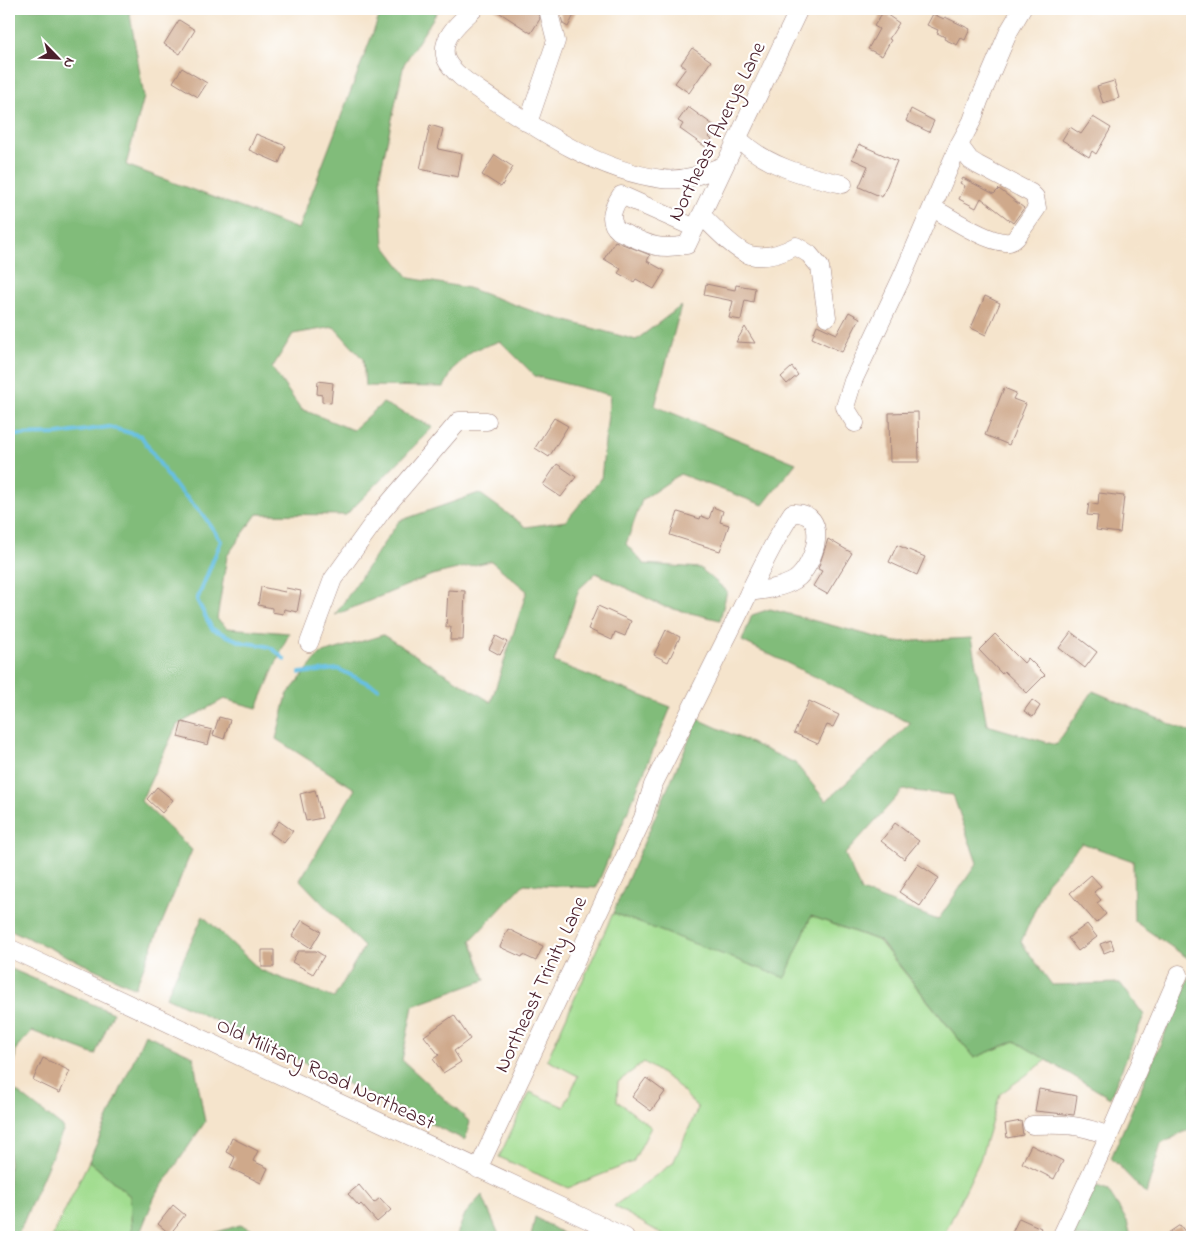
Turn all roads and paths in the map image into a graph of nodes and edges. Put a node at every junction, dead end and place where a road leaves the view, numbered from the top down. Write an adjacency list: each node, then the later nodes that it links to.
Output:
1 (474, 9): 5 (street)
2 (548, 9): 5 (street)
3 (799, 9): 6 (street, Northeast Averys Lane)
4 (1022, 9): 7 (street)
5 (528, 123): 8 (street)
6 (738, 138): 8 (street, Northeast Averys Lane); 9 (street)
7 (959, 145): 10 (street); 10 (street)
8 (725, 165): 11 (street, Northeast Averys Lane)
9 (843, 184)
10 (933, 208): 14 (street)
11 (698, 222): 11 (street, Northeast Averys Lane); 12 (street)
12 (827, 317)
13 (487, 421): 16 (street)
14 (855, 423)
15 (750, 592): 15 (street, Northeast Trinity Lane); 21 (street, Northeast Trinity Lane)
16 (309, 643)
17 (9, 948): 21 (street, Old Military Road Northeast)
18 (1179, 974): 20 (street)
19 (1032, 1125): 20 (street)
20 (1109, 1136): 23 (street)
21 (478, 1169): 22 (street, Old Military Road Northeast)
22 (625, 1237)
23 (1061, 1237)

